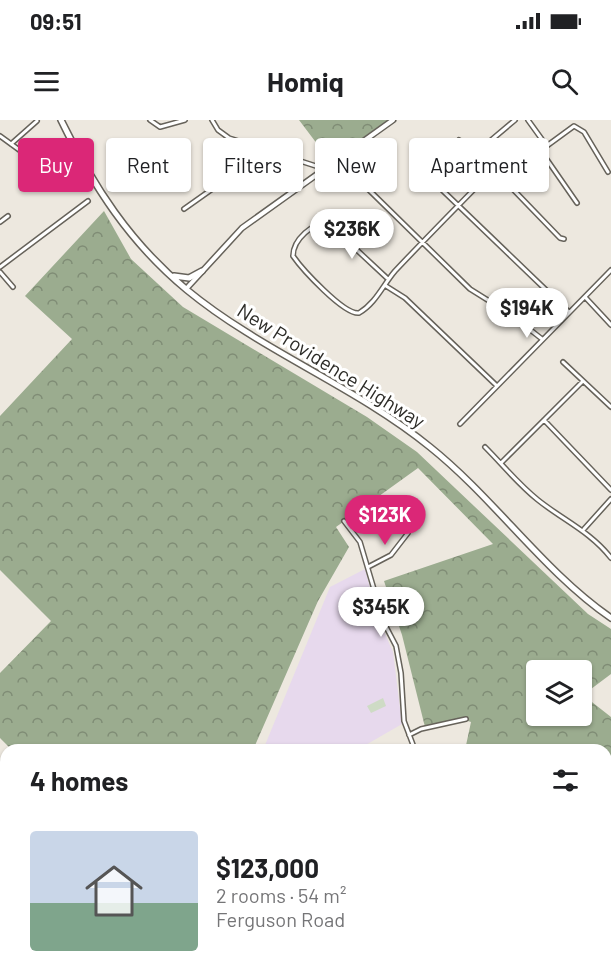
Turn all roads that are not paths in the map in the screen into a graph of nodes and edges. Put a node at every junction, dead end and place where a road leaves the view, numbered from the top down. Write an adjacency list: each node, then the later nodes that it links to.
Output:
1 (61, 120): 37 (highway, New Providence Highway)
2 (150, 120): 3 (street)
3 (185, 120)
4 (212, 120): 10 (street)
5 (393, 120): 11 (street)
6 (515, 120): 12 (street)
7 (528, 120): 13 (street)
8 (37, 121): 14 (street)
9 (0, 136): 14 (street)
10 (229, 138)
11 (368, 138)
12 (494, 138)
13 (541, 138)
14 (10, 144): 16 (street)
15 (549, 145): 18 (street)
16 (18, 149)
17 (549, 163): 26 (street)
18 (608, 172)
19 (315, 176): 35 (street)
20 (208, 192): 28 (street)
21 (369, 192): 32 (street)
22 (444, 192): 27 (street)
23 (472, 192): 27 (street)
24 (516, 192): 31 (street)
25 (88, 201): 33 (street)
26 (577, 203)
27 (458, 206): 32 (street); 43 (street)
28 (184, 209)
29 (8, 216): 30 (street)
30 (0, 222)
31 (564, 239)
32 (422, 243): 38 (street); 45 (street)
33 (0, 267)
34 (611, 270): 42 (street)
35 (201, 271): 37 (highway); 41 (street)
36 (0, 272): 40 (street)
37 (169, 274): 41 (highway, New Providence Highway)
38 (388, 279): 39 (street); 39 (street)
39 (386, 286): 48 (street)
40 (13, 287)
41 (186, 289): 61 (highway, New Providence Highway)
42 (585, 297): 43 (street); 44 (street)
43 (569, 312): 45 (street)
44 (611, 325)
45 (542, 339): 48 (street)
46 (563, 362): 47 (street)
47 (582, 382): 49 (street); 50 (street)
48 (496, 386): 51 (street)
49 (611, 407)
50 (544, 420): 53 (street); 54 (street)
51 (460, 424)
52 (485, 447): 53 (street)
53 (501, 463): 57 (street)
54 (611, 489)
55 (611, 499): 57 (street)
56 (344, 521): 60 (street)
57 (583, 529): 59 (street)
58 (408, 533): 60 (street)
59 (611, 558)
60 (368, 567): 63 (street)
61 (611, 618)
62 (466, 719): 63 (street)
63 (409, 735): 64 (street)
64 (413, 744)

